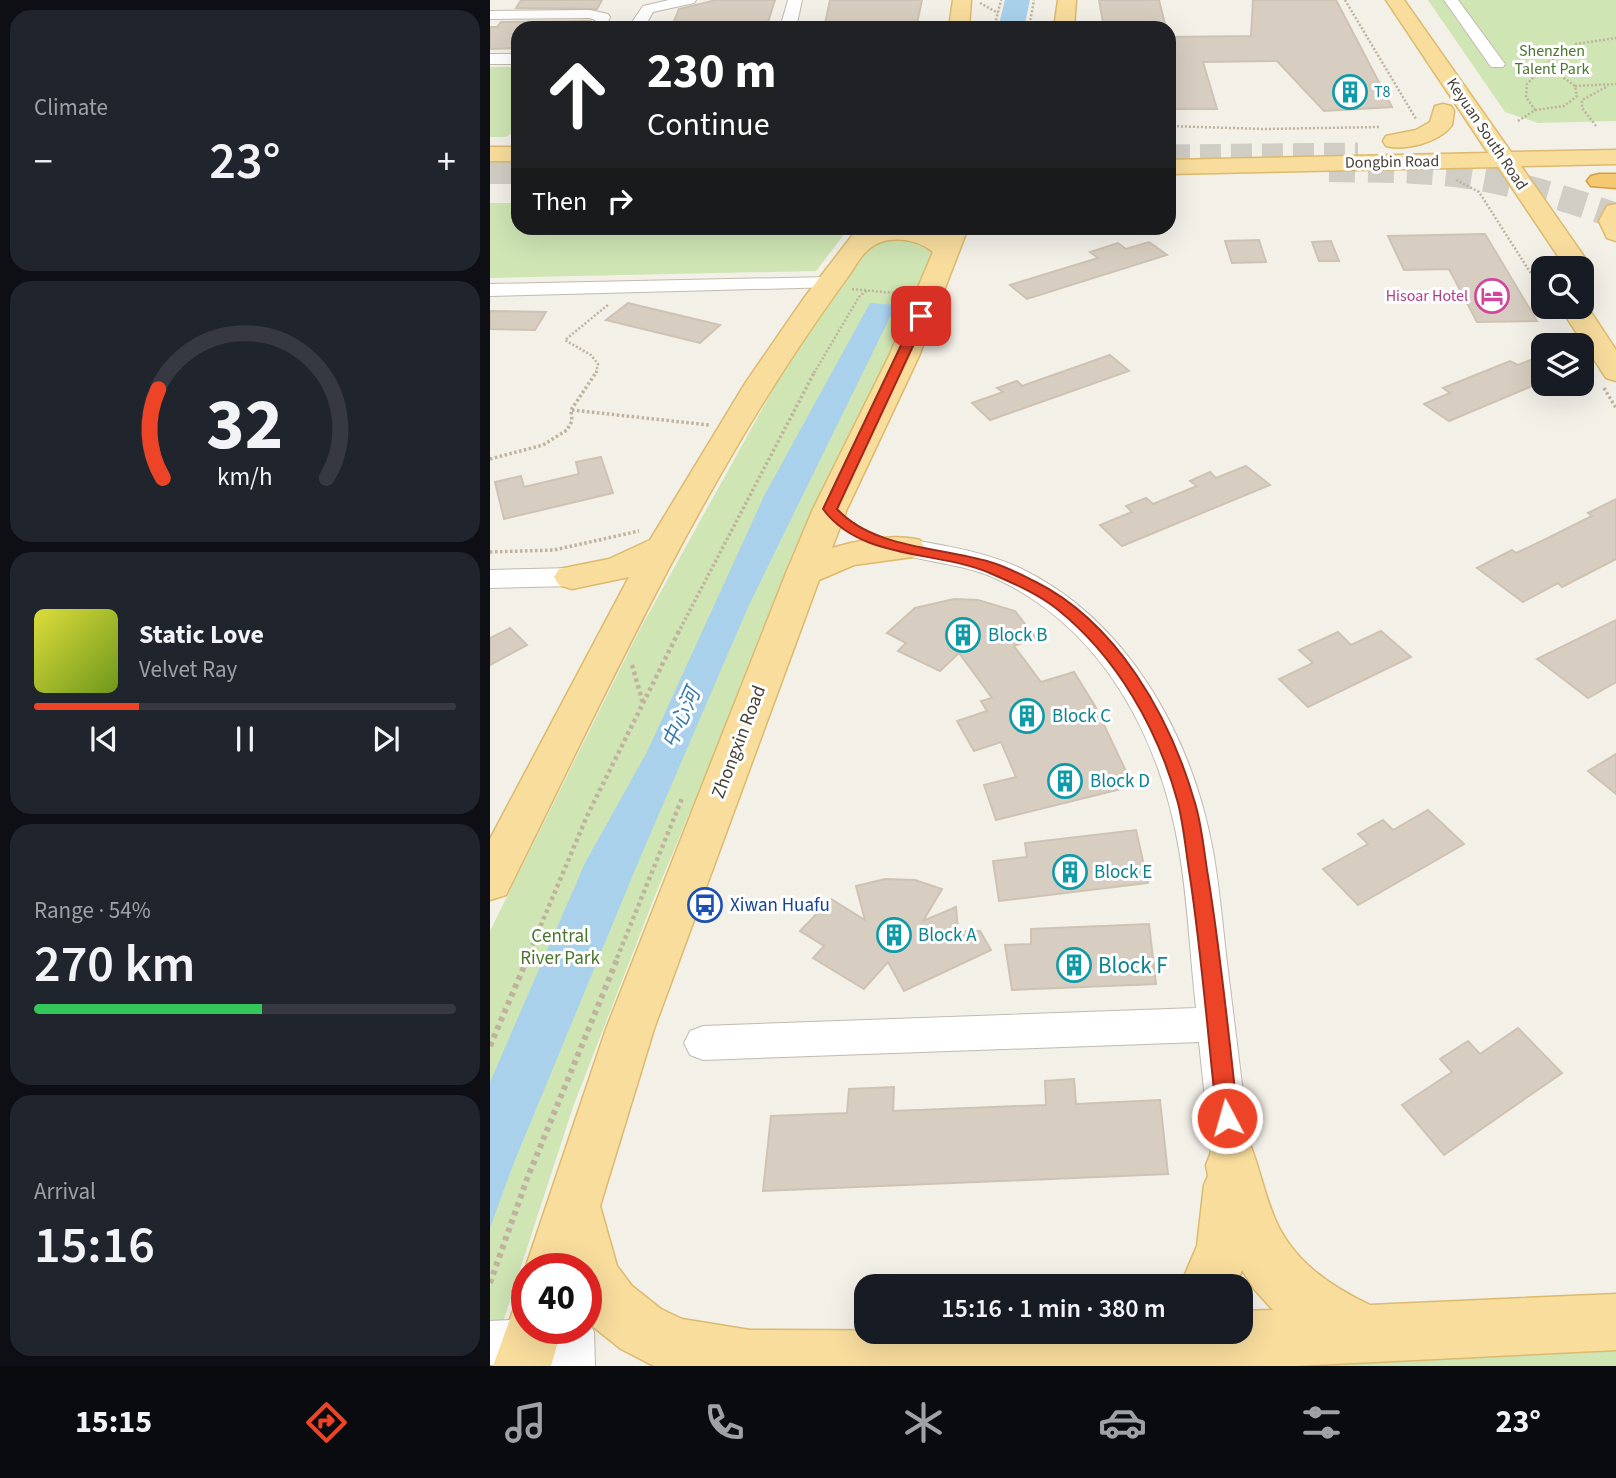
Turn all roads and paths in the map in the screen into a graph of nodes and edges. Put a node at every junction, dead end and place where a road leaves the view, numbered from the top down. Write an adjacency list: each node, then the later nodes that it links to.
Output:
1 (689, 0): 14 (street)
2 (795, 0): 15 (street)
3 (962, 0): 16 (main road)
4 (976, 0): 11 (path)
5 (1001, 0): 11 (path)
6 (1034, 0): 18 (path)
7 (1067, 0): 19 (main road)
8 (1345, 0): 35 (path)
9 (1451, 0): 24 (street)
10 (1387, 6): 20 (main road, Keyuan South Road); 32 (main road, Keyuan South Road)
11 (998, 13): 17 (path)
12 (490, 15): 13 (street)
13 (613, 21)
14 (626, 21)
15 (790, 21)
16 (959, 21)
17 (995, 21)
18 (1030, 21)
19 (1065, 21)
20 (1394, 34)
21 (1616, 38): 25 (path)
22 (490, 59): 23 (street)
23 (511, 59)
24 (1497, 64)
25 (1546, 65): 27 (path); 33 (path)
26 (1616, 84): 28 (path)
27 (1575, 86): 28 (path); 29 (path)
28 (1608, 86): 30 (path)
29 (1575, 98): 30 (path); 33 (path)
30 (1582, 100): 37 (path)
31 (1437, 102): 32 (main road); 38 (main road, Keyuan South Road); 40 (main road)
32 (1468, 106): 36 (main road); 43 (main road, Keyuan South Road)
33 (1535, 110): 36 (path)
34 (1176, 126): 40 (path)
35 (1417, 126)
36 (1516, 127)
37 (1606, 132): 43 (main road, Dongbin Road)
38 (1461, 136): 40 (main road, Dongbin Road); 43 (main road, Dongbin Road)
39 (1275, 142): 40 (main road, Dongbin Road)
40 (1396, 143): 43 (main road); 45 (main road, Dongbin Road)
41 (1616, 157): 42 (main road, Dongbin Road)
42 (1576, 158): 44 (main road, Dongbin Road); 47 (main road)
43 (1483, 160): 44 (main road, Dongbin Road); 51 (main road, Keyuan South Road)
44 (1505, 160): 47 (main road, Keyuan South Road)
45 (1176, 166)
46 (1453, 179): 55 (path)
47 (1529, 195): 51 (main road, Keyuan South Road)
48 (1616, 211): 49 (main road)
49 (1616, 233)
50 (917, 235): 53 (main road)
51 (1556, 235): 54 (main road, Keyuan South Road)
52 (865, 236): 57 (main road)
53 (950, 238): 58 (main road, Zhongxin Road)
54 (1570, 256)
55 (1531, 274)
56 (490, 290): 57 (street)
57 (844, 290): 58 (path); 66 (main road); 76 (path)
58 (930, 296): 65 (main road, Zhongxin Road)
59 (618, 298): 62 (path)
60 (1594, 316): 61 (main road)
61 (1616, 372)
62 (571, 410): 63 (path); 64 (path)
63 (702, 437)
64 (490, 459)
65 (830, 509): 67 (main road); 69 (main road, Zhongxin Road)
66 (652, 539): 68 (path); 70 (main road); 72 (main road)
67 (908, 548): 69 (main road); 74 (street)
68 (490, 552)
69 (804, 573): 78 (main road, Zhongxin Road)
70 (572, 577): 71 (street); 72 (main road)
71 (490, 579)
72 (621, 625): 73 (main road)
73 (490, 882)
74 (1217, 1024): 75 (street); 77 (street)
75 (703, 1042)
76 (490, 1046)
77 (1232, 1165): 80 (main road); 82 (main road)
78 (573, 1204): 79 (main road, Zhongxin Road); 85 (main road)
79 (558, 1253)
80 (1213, 1274)
81 (1616, 1322): 82 (main road)
82 (1367, 1334): 83 (main road)
83 (1253, 1336)
84 (1088, 1344): 85 (main road)
85 (939, 1359)

